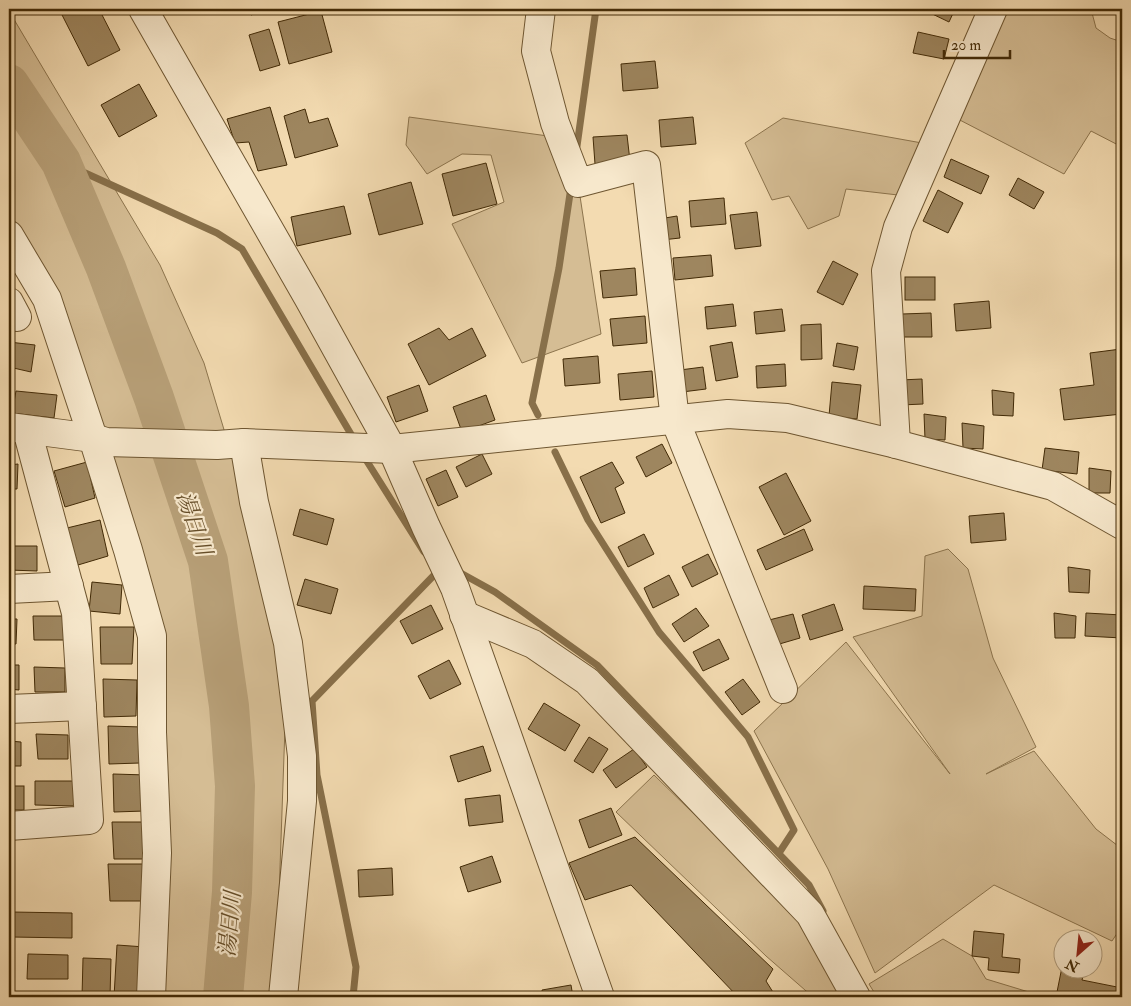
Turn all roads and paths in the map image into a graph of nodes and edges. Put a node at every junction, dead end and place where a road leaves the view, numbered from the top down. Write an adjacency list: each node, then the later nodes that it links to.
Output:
1 (143, 9): 12 (street)
2 (540, 9): 7 (street)
3 (993, 9): 11 (street)
4 (9, 235): 9 (street)
5 (9, 302): 6 (street)
6 (9, 314)
7 (675, 420): 11 (street); 12 (street); 17 (street)
8 (18, 428): 9 (street); 14 (street)
9 (100, 440): 10 (street); 21 (street)
10 (244, 443): 12 (street); 22 (street)
11 (896, 444): 13 (street)
12 (384, 449): 16 (street)
13 (1122, 525)
14 (69, 586): 15 (street); 18 (street)
15 (9, 589)
16 (464, 614): 23 (street); 24 (street)
17 (783, 689)
18 (82, 706): 19 (street); 20 (street)
19 (9, 709)
20 (9, 826)
21 (151, 997)
22 (283, 997)
23 (600, 997)
24 (856, 997)

